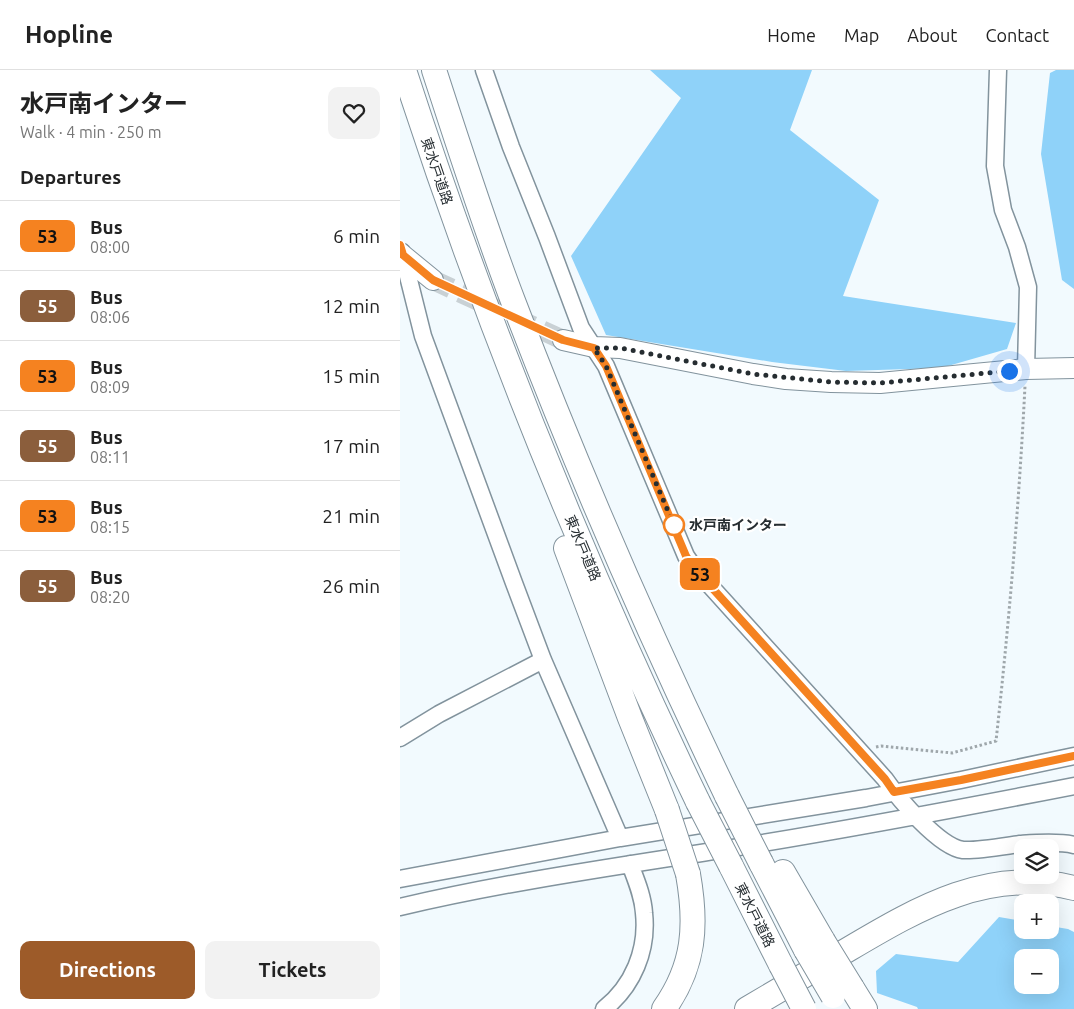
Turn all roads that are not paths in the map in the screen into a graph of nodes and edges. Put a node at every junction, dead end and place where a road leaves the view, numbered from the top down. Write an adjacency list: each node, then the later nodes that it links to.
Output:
1 (404, 70): 7 (highway, 東水戸道路)
2 (434, 70): 25 (highway, 東水戸道路, bridge)
3 (484, 70): 9 (street)
4 (998, 70): 11 (street)
5 (401, 251): 6 (main road); 12 (street)
6 (433, 280)
7 (488, 312): 27 (highway, bridge); 30 (highway, 東水戸道路, bridge)
8 (563, 340): 9 (main road)
9 (594, 348): 11 (main road); 16 (street)
10 (1074, 368): 11 (main road)
11 (1026, 369)
12 (543, 660): 13 (street); 18 (street)
13 (400, 738)
14 (1074, 756): 16 (street)
15 (1074, 786): 17 (street)
16 (894, 792): 17 (street); 18 (street)
17 (916, 816): 19 (street); 20 (street)
18 (620, 838): 21 (street)
19 (1074, 845)
20 (630, 864): 24 (street); 26 (street)
21 (400, 879)
22 (1074, 888): 28 (highway)
23 (1074, 905): 29 (highway)
24 (400, 907)
25 (841, 998): 31 (highway, 東水戸道路)
26 (604, 1009)
27 (664, 1009)
28 (747, 1009)
29 (778, 1009)
30 (804, 1009)
31 (865, 1009)

